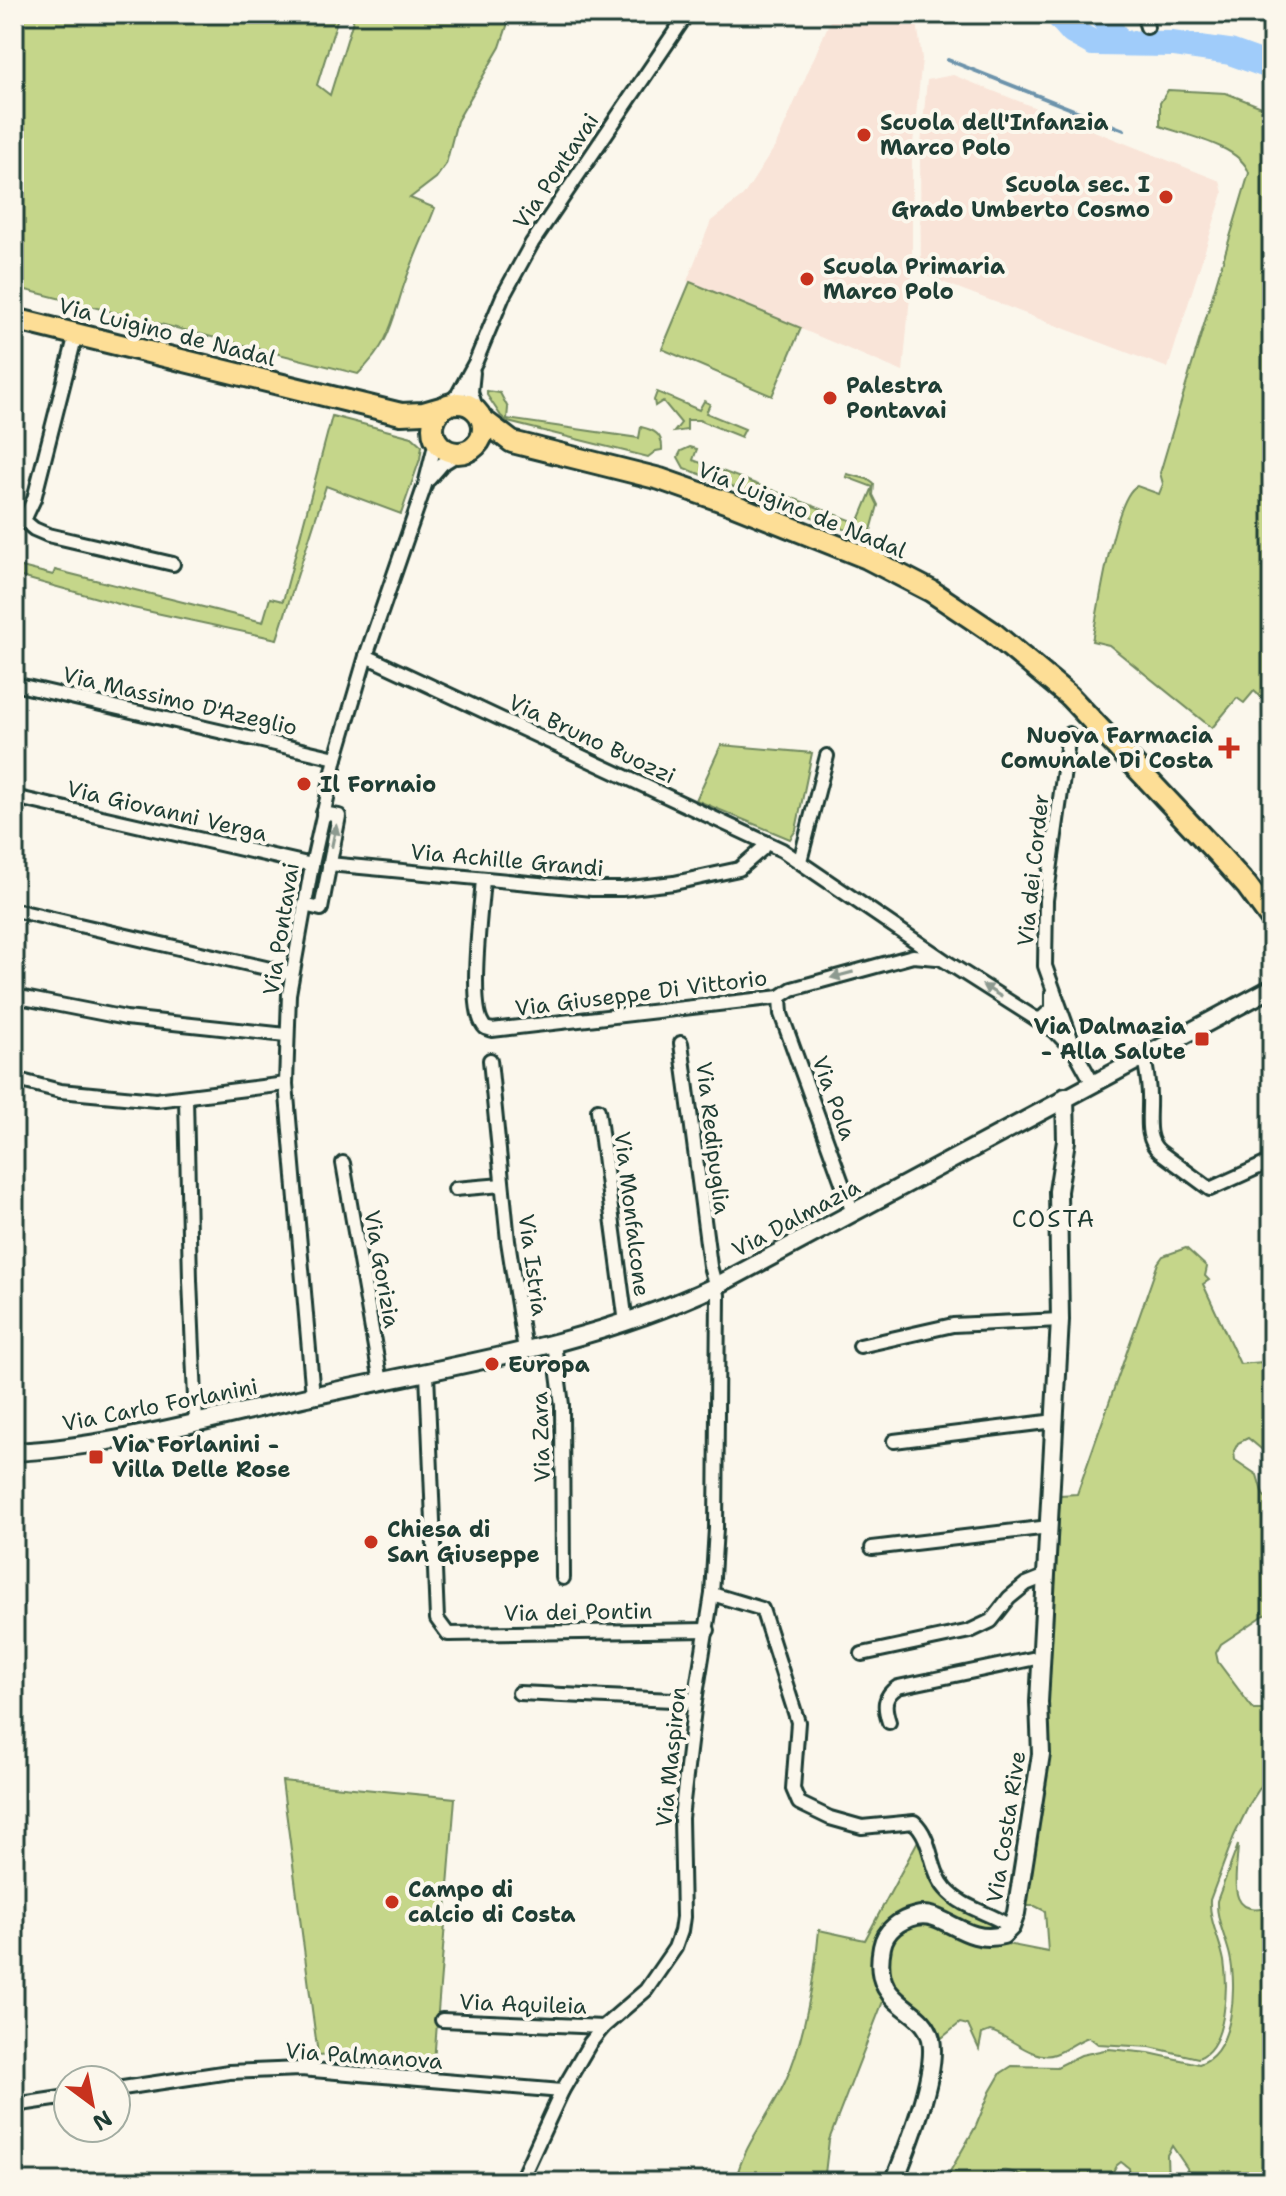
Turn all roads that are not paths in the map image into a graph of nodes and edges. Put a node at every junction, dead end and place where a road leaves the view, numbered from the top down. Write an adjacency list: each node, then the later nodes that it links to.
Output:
1 (687, 14): 6 (street, Via Pontavai)
2 (1143, 14): 3 (street)
3 (1147, 27)
4 (14, 319): 5 (main road, Via Luigino de Nadal)
5 (76, 334): 8 (main road, Via Luigino de Nadal); 14 (street)
6 (476, 361): 7 (street, Via Pontavai); 9 (street, Via Pontavai)
7 (446, 406): 8 (main road, Via Luigino de Nadal); 9 (main road); 10 (main road)
8 (401, 414): 10 (main road, Via Luigino de Nadal)
9 (480, 415): 11 (main road, Via Luigino de Nadal); 12 (main road)
10 (435, 438): 12 (main road); 13 (street, Via Pontavai)
11 (512, 442): 12 (main road, Via Luigino de Nadal); 28 (main road, Via Luigino de Nadal)
12 (467, 451): 13 (street, Via Pontavai)
13 (425, 485): 16 (street, Via Pontavai)
14 (18, 522): 15 (street)
15 (173, 564)
16 (366, 656): 20 (street, Via Pontavai); 23 (street, Via Bruno Buozzi)
17 (14, 684): 20 (street, Via Massimo D'Azeglio)
18 (1069, 734): 38 (street, Via dei Corder)
19 (827, 756): 24 (street)
20 (336, 758): 22 (street, Via Pontavai)
21 (14, 797): 26 (street, Via Giovanni Verga)
22 (323, 813): 25 (street, one-way to 22); 26 (street, Via Pontavai)
23 (765, 842): 24 (street, Via Bruno Buozzi); 27 (street, Via Achille Grandi)
24 (800, 861): 33 (street, Via Bruno Buozzi)
25 (329, 864): 27 (street, Via Achille Grandi); 30 (street)
26 (312, 865): 30 (street, Via Pontavai)
27 (483, 879): 40 (street, Via Giuseppe Di Vittorio)
28 (1247, 886): 29 (main road, Via Luigino de Nadal); 32 (main road, Via Luigino de Nadal)
29 (1272, 901)
30 (304, 905): 36 (street, Via Pontavai)
31 (14, 910): 36 (street)
32 (1272, 920)
33 (894, 927): 34 (street, Via Bruno Buozzi); 35 (street)
34 (945, 961): 35 (street, Via Giuseppe Di Vittorio); 41 (street, Via Bruno Buozzi, one-way to 34)
35 (887, 963): 40 (street, Via Giuseppe Di Vittorio, one-way to 40)
36 (292, 974): 42 (street, Via Pontavai)
37 (1270, 987): 45 (street, Via Dalmazia)
38 (1052, 990): 41 (street); 44 (street, Via dei Corder)
39 (14, 996): 42 (street)
40 (780, 997): 57 (street, Via Pola)
41 (1036, 1019): 44 (street, Via Bruno Buozzi)
42 (286, 1035): 49 (street, Via Pontavai)
43 (681, 1043): 58 (street, Via Redipuglia)
44 (1076, 1053): 48 (street, Via Bruno Buozzi)
45 (1144, 1056): 48 (street, Via Dalmazia); 53 (street)
46 (490, 1060): 55 (street, Via Istria)
47 (14, 1079): 51 (street)
48 (1092, 1082): 50 (street, Via Dalmazia)
49 (286, 1084): 51 (street); 66 (street, Via Pontavai)
50 (1065, 1097): 57 (street, Via Dalmazia); 59 (street, Via Costa Rive)
51 (186, 1098): 68 (street)
52 (598, 1110): 60 (street, Via Monfalcone)
53 (1272, 1161)
54 (343, 1163): 65 (street, Via Gorizia)
55 (502, 1185): 56 (street, Via Istria); 63 (street, Via Istria)
56 (455, 1189)
57 (853, 1213): 58 (street, Via Dalmazia)
58 (716, 1286): 60 (street, Via Dalmazia); 75 (street, Via Maspiron)
59 (1060, 1320): 62 (street); 67 (street, Via Costa Rive)
60 (626, 1323): 61 (street, Via Dalmazia)
61 (554, 1343): 63 (street, Via Dalmazia); 74 (street, Via Zara)
62 (860, 1346)
63 (525, 1350): 64 (street, Via Dalmazia)
64 (427, 1373): 65 (street, Via Dalmazia); 76 (street, Via dei Pontin)
65 (381, 1382): 66 (street, Via Dalmazia)
66 (313, 1396): 68 (street, Via Carlo Forlanini)
67 (1055, 1421): 69 (street); 71 (street, Via Costa Rive)
68 (196, 1422): 70 (street, Via Carlo Forlanini)
69 (894, 1441)
70 (14, 1452)
71 (1049, 1527): 72 (street); 73 (street, Via Costa Rive)
72 (872, 1548)
73 (1046, 1576): 77 (street); 78 (street, Via Costa Rive)
74 (563, 1578)
75 (712, 1594): 76 (street, Via Maspiron); 82 (street)
76 (708, 1630): 80 (street, Via Maspiron)
77 (862, 1654)
78 (1041, 1657): 81 (street); 82 (street, Via Costa Rive)
79 (519, 1693): 80 (street)
80 (695, 1701): 84 (street, Via Maspiron)
81 (889, 1722)
82 (1011, 1927): 90 (street, Via Costa Rive)
83 (442, 2020): 84 (street, Via Aquileia)
84 (603, 2027): 86 (street, Via Maspiron)
85 (132, 2087): 86 (street, Via Palmanova)
86 (562, 2091): 89 (street, Via Maspiron)
87 (52, 2099): 88 (street)
88 (14, 2105)
89 (520, 2182)
90 (894, 2182)

